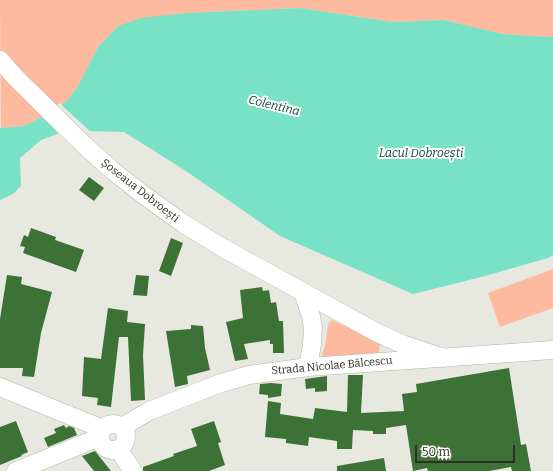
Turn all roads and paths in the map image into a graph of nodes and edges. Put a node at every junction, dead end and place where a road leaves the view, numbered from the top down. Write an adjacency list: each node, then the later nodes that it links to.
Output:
1 (0, 60): 2 (street, Șoseaua Dobroești)
2 (303, 292): 4 (street, Șoseaua Dobroești); 5 (street)
3 (553, 350): 4 (street, Strada Nicolae Bălcescu)
4 (444, 358): 5 (street, Strada Nicolae Bălcescu)
5 (308, 367): 9 (street, Strada Nicolae Bălcescu)
6 (0, 387): 7 (street)
7 (17, 393): 8 (street); 10 (street)
8 (0, 399)
9 (122, 427): 10 (street); 11 (street)
10 (101, 433): 11 (street); 12 (street)
11 (118, 449): 13 (street)
12 (16, 471)
13 (133, 471)

